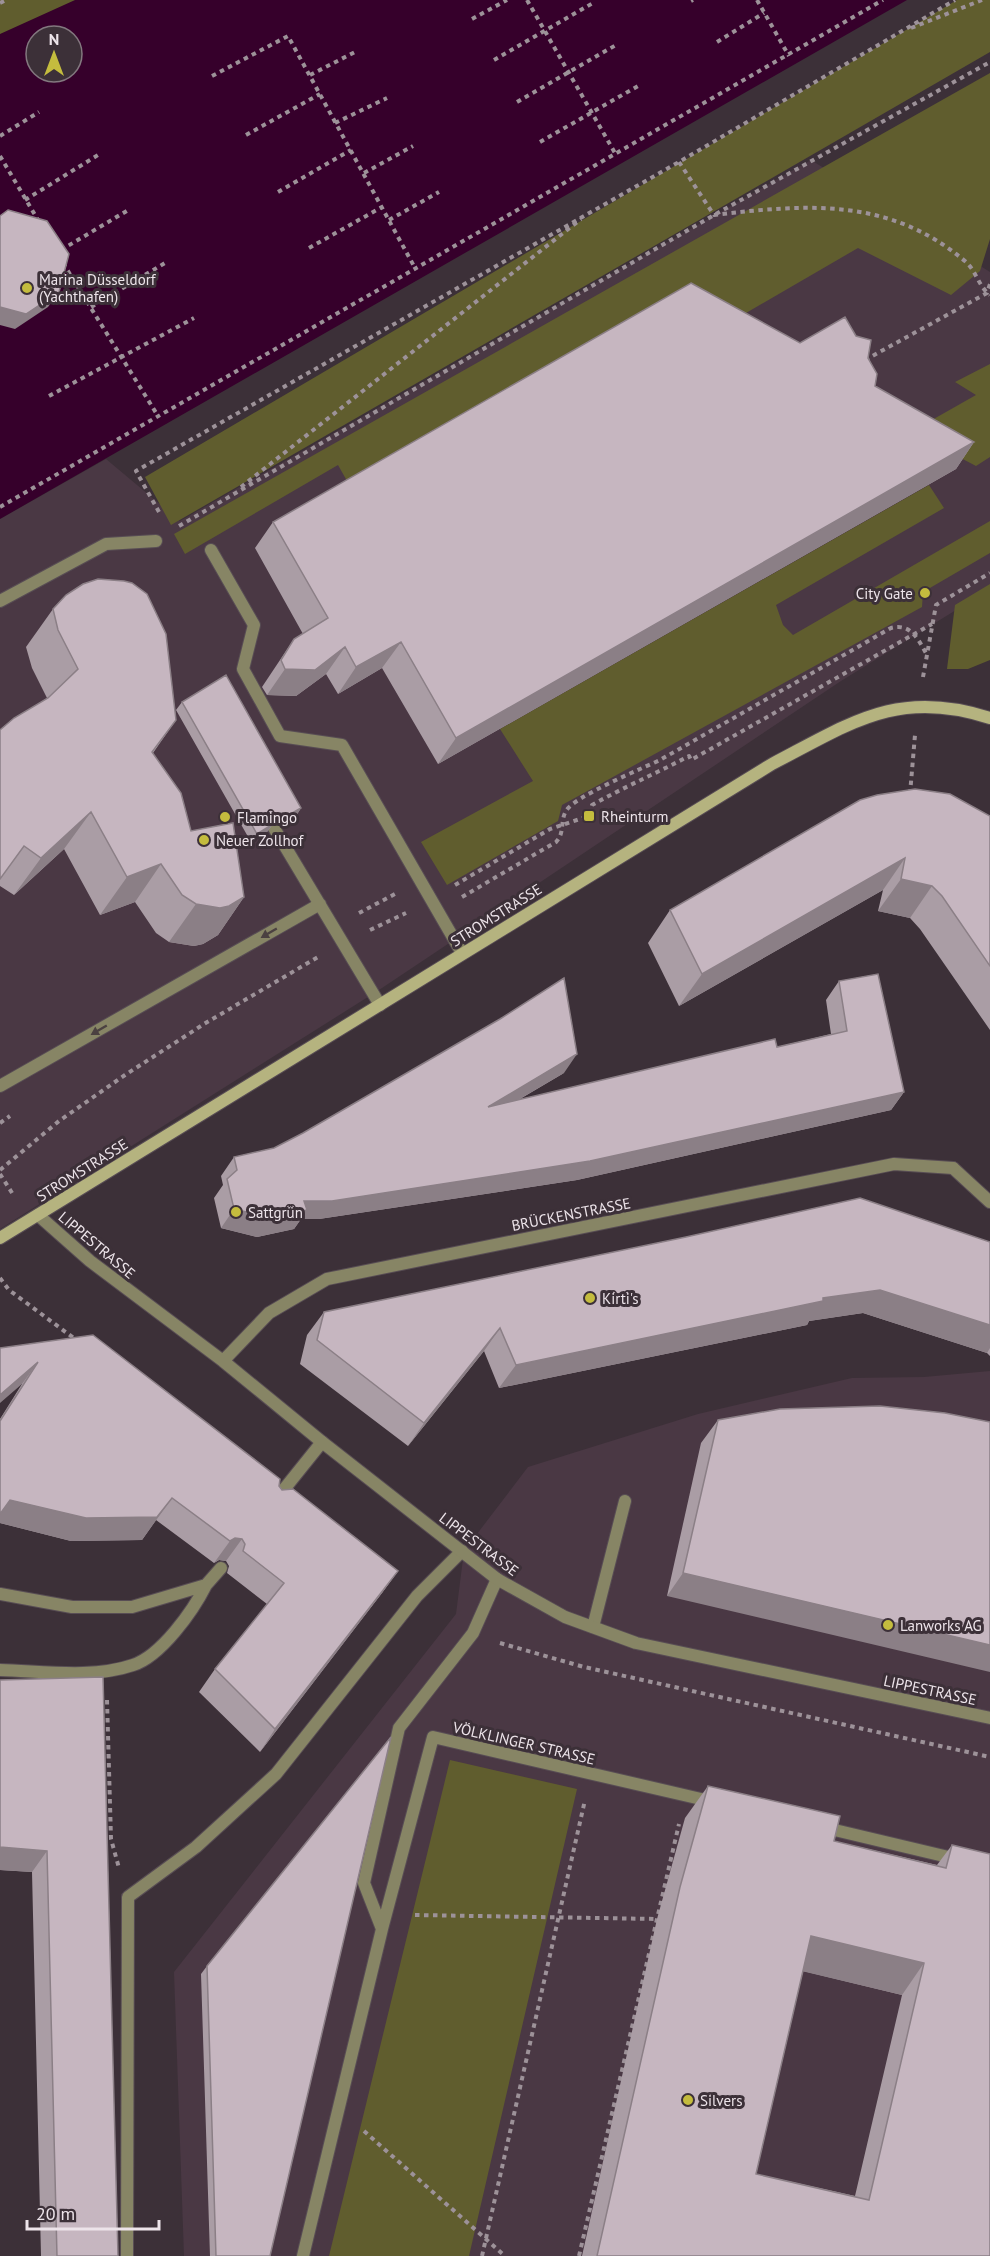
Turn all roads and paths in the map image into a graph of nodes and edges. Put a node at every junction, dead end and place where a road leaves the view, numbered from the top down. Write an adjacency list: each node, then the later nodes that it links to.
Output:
1 (6, 0): 8 (path)
2 (507, 0): 11 (path)
3 (527, 0): 12 (path)
4 (757, 0): 10 (path)
5 (883, 0): 17 (path)
6 (955, 0): 13 (path)
7 (982, 0): 13 (path)
8 (0, 3)
9 (593, 3): 12 (path)
10 (764, 13): 14 (path); 17 (path)
11 (472, 20)
12 (544, 31): 18 (path); 20 (path)
13 (900, 33): 38 (path)
14 (717, 42)
15 (616, 45): 20 (path)
16 (357, 51): 21 (path)
17 (789, 56): 35 (path)
18 (494, 60)
19 (990, 62): 46 (path)
20 (568, 72): 26 (path); 28 (path)
21 (310, 75): 22 (path); 24 (path)
22 (212, 76)
23 (638, 86): 28 (path)
24 (320, 94): 29 (path); 30 (path)
25 (387, 98): 29 (path)
26 (517, 102)
27 (39, 111): 31 (path)
28 (591, 112): 32 (path); 35 (path)
29 (336, 123): 34 (path)
30 (246, 135)
31 (0, 136)
32 (540, 142)
33 (413, 146): 39 (path)
34 (351, 150): 39 (path); 40 (path)
35 (615, 153): 53 (path)
36 (98, 155): 42 (path)
37 (0, 156): 42 (path)
38 (678, 162): 45 (path); 46 (path)
39 (364, 173): 43 (path)
40 (278, 192)
41 (439, 192): 47 (path)
42 (25, 200): 48 (path)
43 (382, 206): 47 (path); 49 (path)
44 (130, 209): 50 (path)
45 (592, 211): 62 (path); 64 (path)
46 (714, 215): 55 (path); 62 (path)
47 (389, 220): 53 (path)
48 (39, 223)
49 (309, 248)
50 (57, 252)
51 (63, 262): 56 (path)
52 (165, 263): 56 (path)
53 (415, 268): 61 (path)
54 (990, 284): 55 (path)
55 (988, 294): 59 (path)
56 (90, 307): 58 (path)
57 (194, 318): 58 (path)
58 (122, 357): 60 (path); 61 (path)
59 (861, 362)
60 (49, 396)
61 (158, 416): 63 (path)
62 (229, 497): 65 (path)
63 (0, 507)
64 (159, 513)
65 (156, 541): 68 (street)
66 (211, 550): 77 (street)
67 (990, 573): 69 (path)
68 (0, 601)
69 (932, 624): 70 (path); 71 (path)
70 (914, 634): 71 (path); 75 (path); 75 (path)
71 (927, 656): 72 (path)
72 (918, 705): 73 (street, STROMSTRASSE); 74 (path); 83 (street, STROMSTRASSE)
73 (990, 718)
74 (910, 801)
75 (563, 825): 77 (path); 78 (path)
76 (274, 828): 79 (street)
77 (427, 892): 82 (path); 83 (street)
78 (464, 896)
79 (320, 904): 82 (street); 86 (street, one-way to 86)
80 (413, 910): 81 (path)
81 (373, 928)
82 (333, 929): 85 (street)
83 (462, 953): 85 (street, STROMSTRASSE)
84 (314, 959): 89 (path)
85 (380, 1005): 92 (street, STROMSTRASSE)
86 (0, 1086)
87 (16, 1112): 88 (path)
88 (0, 1123)
89 (0, 1172): 90 (path)
90 (14, 1197)
91 (990, 1202): 94 (street, BRÜCKENSTRASSE)
92 (38, 1215): 93 (street, STROMSTRASSE); 94 (street, LIPPESTRASSE)
93 (0, 1238)
94 (223, 1361): 95 (street, LIPPESTRASSE)
95 (322, 1442): 97 (street); 98 (street, LIPPESTRASSE)
96 (625, 1501): 103 (street)
97 (271, 1506)
98 (462, 1551): 100 (street, LIPPESTRASSE); 112 (street)
99 (221, 1568): 101 (street)
100 (497, 1579): 103 (street, LIPPESTRASSE); 116 (street)
101 (206, 1585): 102 (street); 105 (street)
102 (0, 1594)
103 (593, 1627): 106 (street, LIPPESTRASSE)
104 (0, 1670): 105 (street)
105 (106, 1671): 112 (path)
106 (990, 1718)
107 (591, 1774): 108 (street, VÖLKLINGER STRASSE); 113 (street, VÖLKLINGER STRASSE); 114 (path)
108 (686, 1796): 109 (street, VÖLKLINGER STRASSE); 115 (path)
109 (730, 1806)
110 (810, 1825): 111 (street)
111 (990, 1867)
112 (128, 1897): 119 (street)
113 (386, 1914): 114 (path); 116 (street, VÖLKLINGER STRASSE)
114 (558, 1918): 115 (path); 118 (path)
115 (657, 1919): 123 (path)
116 (382, 1929): 117 (street, VÖLKLINGER STRASSE)
117 (339, 2108): 118 (path); 120 (street, VÖLKLINGER STRASSE)
118 (486, 2239): 121 (path); 122 (path)
119 (127, 2256)
120 (303, 2256)
121 (482, 2256)
122 (505, 2256)
123 (579, 2256)

